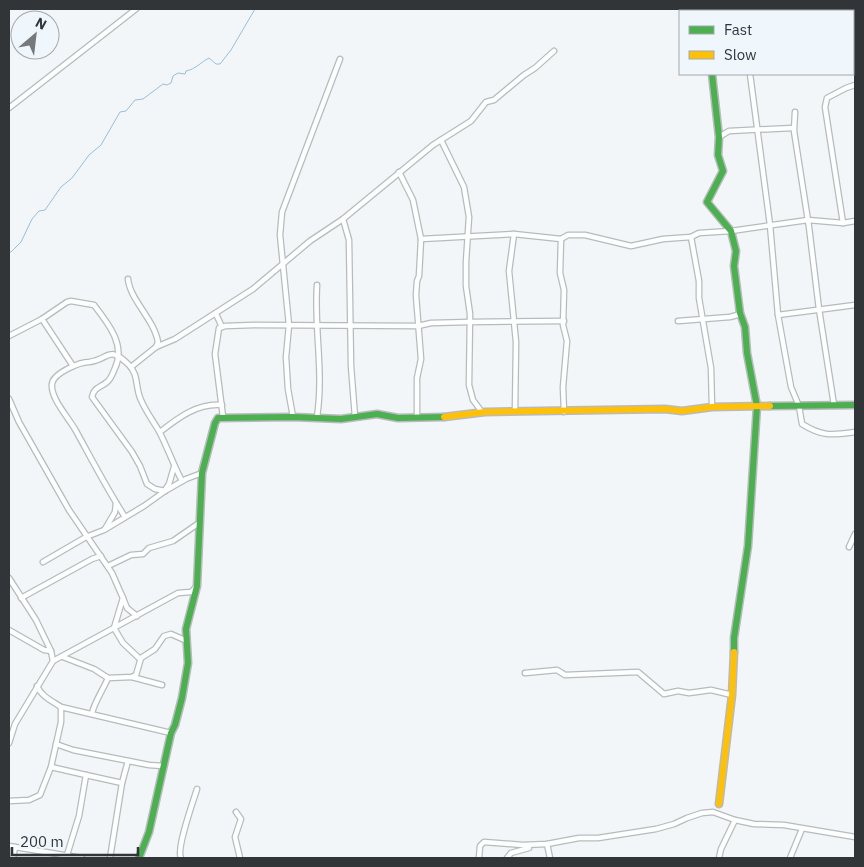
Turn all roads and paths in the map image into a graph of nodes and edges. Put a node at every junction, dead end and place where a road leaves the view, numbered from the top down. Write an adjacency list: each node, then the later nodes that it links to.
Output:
1 (136, 9): 7 (street)
2 (554, 51): 12 (street)
3 (340, 59): 25 (street)
4 (712, 75): 11 (street)
5 (750, 75): 10 (street)
6 (855, 85): 17 (street)
7 (9, 108)
8 (794, 112): 9 (street)
9 (793, 128): 10 (street); 15 (street)
10 (756, 130): 11 (street); 18 (street)
11 (719, 137): 19 (street)
12 (441, 140): 13 (street); 21 (street)
13 (399, 172): 14 (street); 23 (street)
14 (343, 219): 25 (street); 41 (street)
15 (808, 220): 17 (street); 18 (street); 29 (street)
16 (855, 221): 17 (street)
17 (843, 223)
18 (770, 225): 19 (street); 32 (street)
19 (732, 231): 22 (street); 31 (street)
20 (514, 234): 21 (street); 24 (street); 35 (street)
21 (467, 236): 23 (street); 38 (street)
22 (691, 237): 24 (street); 34 (street)
23 (421, 239): 42 (street)
24 (561, 239): 36 (street)
25 (283, 264): 30 (street); 39 (street)
26 (128, 279): 45 (street)
27 (317, 285): 40 (street)
28 (855, 304): 29 (street)
29 (819, 310): 32 (street); 51 (street)
30 (216, 314): 43 (street); 45 (street)
31 (741, 314): 34 (street); 54 (street)
32 (778, 315): 55 (street)
33 (42, 319): 44 (street); 46 (street); 47 (street)
34 (702, 320): 37 (street); 53 (street)
35 (513, 321): 36 (street); 38 (street); 57 (street)
36 (564, 321): 58 (street)
37 (678, 321)
38 (470, 322): 42 (street); 56 (street)
39 (289, 325): 40 (street); 43 (street); 61 (street)
40 (318, 325): 41 (street); 62 (street)
41 (351, 326): 42 (street); 63 (street)
42 (418, 326): 59 (street)
43 (222, 327): 50 (street)
44 (9, 336)
45 (156, 347): 48 (street)
46 (119, 356): 47 (street); 48 (street); 69 (street)
47 (73, 366): 70 (street)
48 (131, 367): 64 (street)
49 (9, 399): 75 (street)
50 (222, 405): 60 (street); 64 (street)
51 (834, 405): 52 (street); 55 (street)
52 (855, 405)
53 (712, 406): 54 (street); 58 (street)
54 (757, 406): 55 (street); 97 (street)
55 (799, 406): 65 (street)
56 (482, 412): 57 (street); 59 (street)
57 (515, 412): 58 (street)
58 (564, 412)
59 (417, 416): 63 (street)
60 (224, 417): 61 (street); 67 (street)
61 (293, 417): 62 (street)
62 (317, 417): 63 (street)
63 (355, 417)
64 (160, 432): 66 (street)
65 (855, 432)
66 (175, 466): 68 (street); 69 (street)
67 (202, 473): 68 (street); 72 (street)
68 (182, 481): 69 (street)
69 (165, 491): 71 (street)
70 (116, 503): 71 (street); 73 (street)
71 (125, 516): 73 (street)
72 (199, 523): 79 (street); 81 (street)
73 (104, 530): 75 (street)
74 (855, 534): 76 (street)
75 (86, 536): 77 (street); 78 (street)
76 (848, 547)
77 (101, 556): 79 (street); 82 (street)
78 (43, 562)
79 (108, 566): 83 (street)
80 (9, 578): 82 (street)
81 (197, 586): 84 (street); 87 (street)
82 (21, 598): 88 (street)
83 (123, 598): 84 (street); 85 (street)
84 (137, 616): 85 (street)
85 (114, 628): 89 (street); 90 (street)
86 (9, 630): 88 (street)
87 (187, 641): 90 (street); 100 (street)
88 (51, 651): 91 (street)
89 (63, 657): 91 (street); 94 (street)
90 (140, 659): 93 (street)
91 (53, 661): 96 (street)
92 (525, 673): 97 (street)
93 (132, 677): 94 (street); 95 (street)
94 (108, 678): 99 (street)
95 (162, 685)
96 (37, 686): 98 (street); 101 (street)
97 (732, 694): 110 (street)
98 (61, 707): 99 (street); 102 (street)
99 (92, 713): 100 (street)
100 (170, 733): 104 (street)
101 (9, 743)
102 (56, 744): 103 (street); 105 (street)
103 (128, 761): 104 (street); 107 (street)
104 (163, 766): 123 (street)
105 (51, 767): 106 (street); 109 (street)
106 (86, 775): 107 (street); 119 (street)
107 (122, 783): 122 (street)
108 (197, 789): 124 (street)
109 (9, 801)
110 (719, 804)
111 (236, 812): 125 (street)
112 (735, 820): 113 (street); 115 (street); 129 (street)
113 (802, 829): 114 (street); 130 (street)
114 (855, 836)
115 (547, 844): 116 (street); 128 (street)
116 (540, 845): 126 (street); 127 (street)
117 (9, 846): 118 (street)
118 (15, 848): 119 (street); 120 (street)
119 (67, 855): 121 (street)
120 (13, 858)
121 (82, 858)
122 (110, 858)
123 (139, 858)
124 (181, 858)
125 (240, 858)
126 (479, 858)
127 (507, 858)
128 (550, 858)
129 (719, 858)
130 (790, 858)

